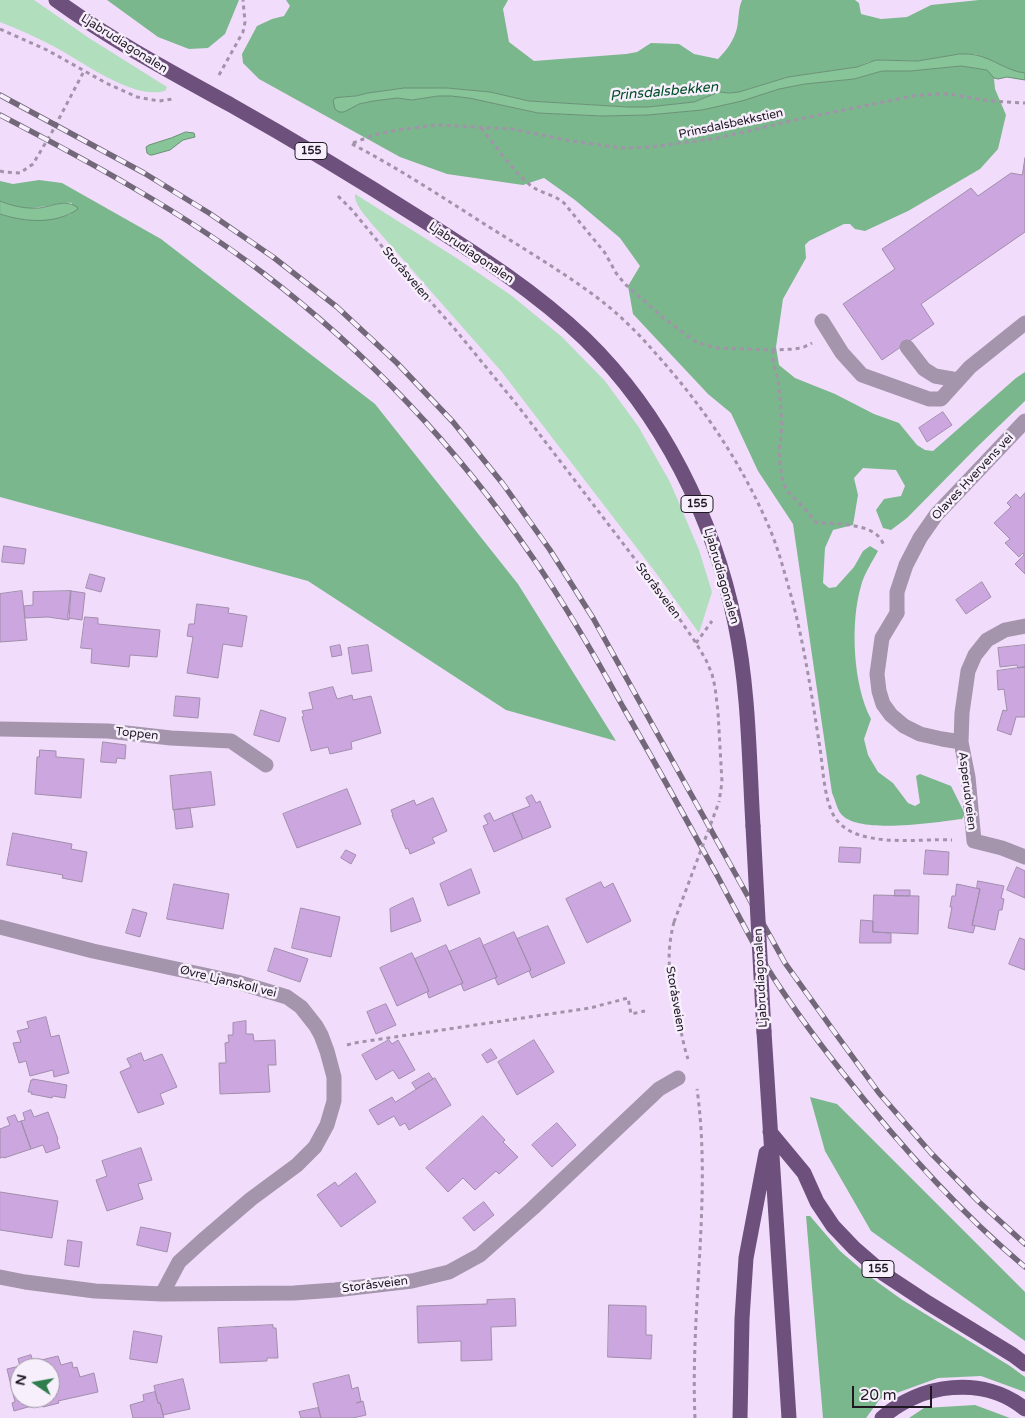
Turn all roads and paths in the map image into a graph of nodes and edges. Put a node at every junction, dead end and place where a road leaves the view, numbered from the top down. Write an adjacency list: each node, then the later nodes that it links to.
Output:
1 (56, 0): 32 (main road, Ljabrudiagonalen / 155, bridge)
2 (243, 0): 5 (path)
3 (0, 29): 4 (path)
4 (84, 71): 6 (path); 10 (path)
5 (219, 76)
6 (173, 99)
7 (1025, 102): 8 (path, Prinsdalsbekkstien)
8 (481, 128): 9 (path, Prinsdalsbekkstien); 15 (path)
9 (352, 144)
10 (0, 170)
11 (338, 196): 29 (path, Storåsveien, bridge)
12 (1025, 323): 16 (street)
13 (826, 328): 15 (path); 16 (street)
14 (907, 347): 16 (street)
15 (772, 350): 18 (path)
16 (958, 380)
17 (1025, 421): 21 (street, Olaves Hvervens vei)
18 (885, 547)
19 (1025, 625): 21 (street)
20 (0, 729): 22 (street, Toppen)
21 (961, 742): 24 (street, Asperudveien)
22 (266, 765)
23 (882, 839): 24 (path, Asperudveien)
24 (974, 841): 25 (street, Asperudveien)
25 (1025, 857)
26 (0, 927): 28 (street, Øvre Ljanskoll vei)
27 (645, 1011): 28 (path)
28 (327, 1051): 34 (street, Øvre Ljanskoll vei)
29 (688, 1061)
30 (678, 1078): 34 (street, Storåsveien)
31 (697, 1088): 37 (path)
32 (770, 1132): 35 (main road, 155); 38 (main road, 155); 39 (main road, Ljabrudiagonalen / 155)
33 (0, 1277): 34 (street, Storåsveien)
34 (162, 1294)
35 (1025, 1364)
36 (1025, 1409): 40 (main road)
37 (696, 1418)
38 (740, 1418)
39 (789, 1418)
40 (882, 1418)

